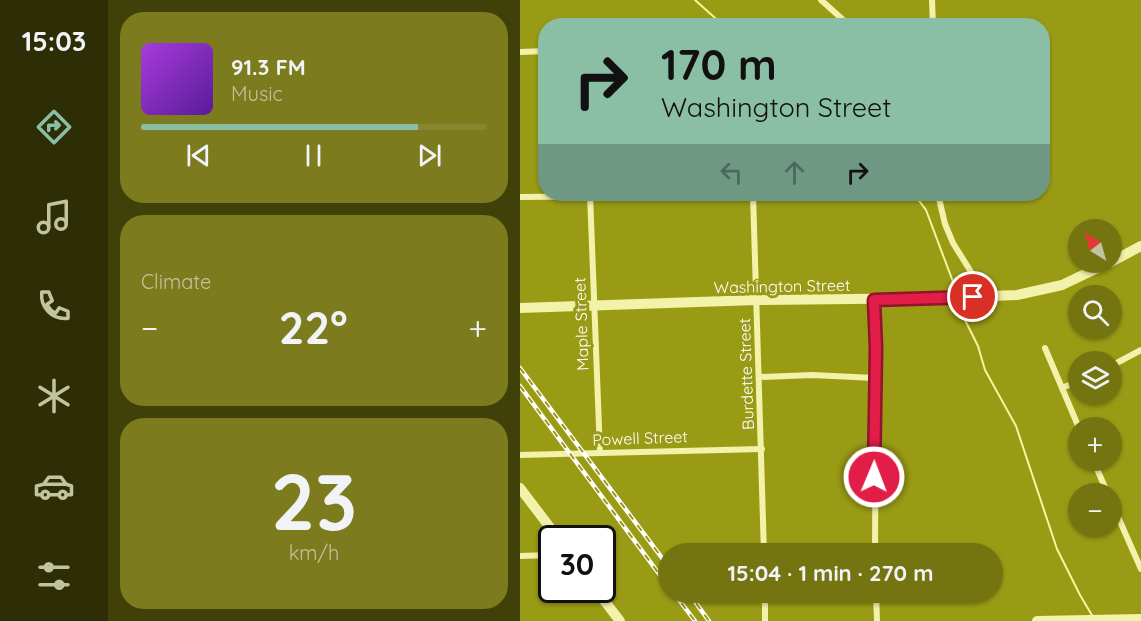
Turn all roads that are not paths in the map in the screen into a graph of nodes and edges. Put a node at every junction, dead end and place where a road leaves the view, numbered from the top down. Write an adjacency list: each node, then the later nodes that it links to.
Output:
1 (821, 0): 3 (street)
2 (932, 0): 4 (street)
3 (841, 18)
4 (933, 18)
5 (538, 51): 6 (street)
6 (520, 52)
7 (538, 196): 8 (street)
8 (520, 197)
9 (590, 201): 18 (street, Maple Street)
10 (754, 201): 16 (street, Burdette Street)
11 (940, 201): 15 (street)
12 (1141, 246): 13 (street, Washington Street)
13 (1122, 256)
14 (1088, 273): 15 (street, Washington Street)
15 (986, 296): 17 (street, Washington Street)
16 (757, 300): 17 (street, Washington Street); 18 (street, Washington Street); 23 (street, Burdette Street)
17 (874, 300): 24 (street)
18 (594, 306): 19 (street, Washington Street); 29 (street, Maple Street)
19 (520, 308)
20 (1045, 348): 26 (street)
21 (1141, 350): 22 (street)
22 (1122, 360)
23 (759, 377): 24 (street); 28 (street, Burdette Street)
24 (875, 378): 35 (street)
25 (1068, 385): 26 (street)
26 (1062, 388): 27 (street)
27 (1074, 417)
28 (762, 449): 29 (street, Powell Street); 34 (street, Burdette Street)
29 (600, 453): 30 (street, Powell Street)
30 (520, 455)
31 (520, 488): 32 (street)
32 (548, 525)
33 (1122, 526): 38 (street)
34 (764, 543)
35 (875, 543)
36 (538, 555): 37 (street)
37 (520, 556)
38 (1141, 569)
39 (606, 603): 44 (street)
40 (764, 603): 45 (street)
41 (876, 603): 46 (street)
42 (1141, 619): 43 (street)
43 (1078, 620): 47 (street)
44 (620, 621)
45 (765, 621)
46 (877, 621)
47 (1037, 621)

